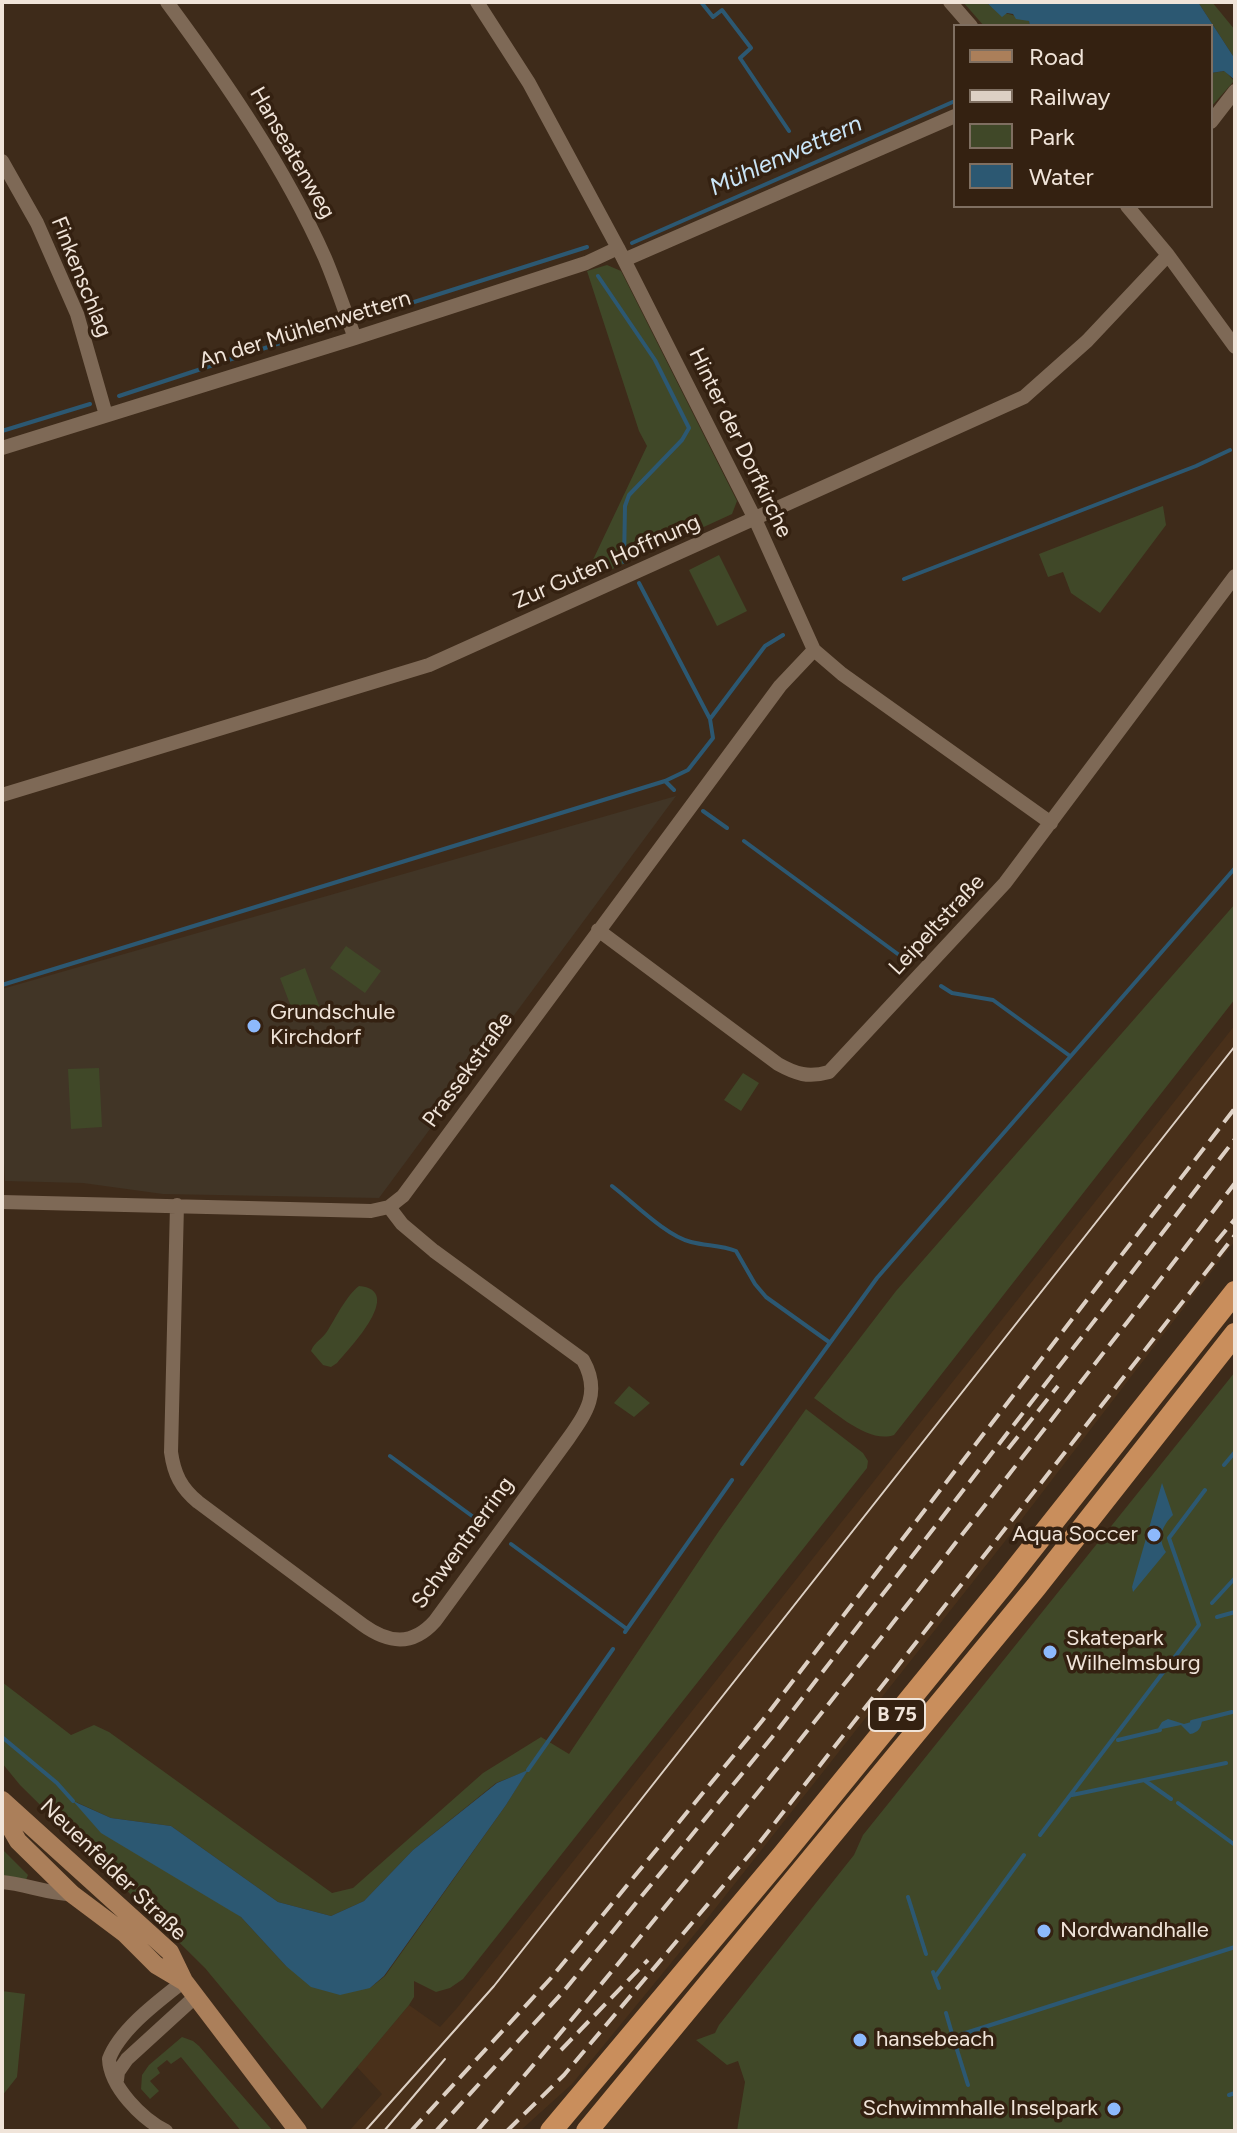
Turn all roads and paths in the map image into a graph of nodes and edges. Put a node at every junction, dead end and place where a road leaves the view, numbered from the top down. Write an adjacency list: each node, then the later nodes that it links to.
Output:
1 (167, 2): 12 (street, Hanseatenweg)
2 (477, 2): 10 (street, Hinter der Dorfkirche)
3 (950, 2): 4 (street)
4 (969, 24)
5 (1235, 91): 7 (street)
6 (953, 117): 10 (street, An der Mühlenwettern)
7 (1213, 119)
8 (2, 161): 14 (street, Finkenschlag)
9 (1129, 208): 11 (street)
10 (621, 254): 12 (street, An der Mühlenwettern); 16 (street, Hinter der Dorfkirche)
11 (1168, 255): 13 (street); 16 (street, Zur Guten Hoffnung)
12 (355, 338): 14 (street, An der Mühlenwettern)
13 (1235, 347)
14 (106, 415): 15 (street, An der Mühlenwettern)
15 (2, 448)
16 (755, 519): 18 (street, Hinter der Dorfkirche); 19 (street, Zur Guten Hoffnung)
17 (1235, 576): 20 (street, Leipeltstraße)
18 (814, 650): 20 (street, Hinter der Dorfkirche); 21 (street, Prassekstraße)
19 (2, 795)
20 (1051, 823): 21 (street, Leipeltstraße)
21 (598, 930): 24 (street, Prassekstraße)
22 (2, 1202): 23 (street)
23 (177, 1205): 24 (street); 24 (street, Schwentnerring)
24 (389, 1207)
25 (1235, 1292): 35 (highway, B 75)
26 (1235, 1334): 36 (highway, B 75)
27 (2, 1800): 31 (main road, Neuenfelder Straße)
28 (2, 1813): 30 (main road, Neuenfelder Straße)
29 (2, 1882): 30 (street)
30 (72, 1894): 31 (main road, Neuenfelder Straße)
31 (190, 1989): 32 (street); 32 (street); 34 (main road, Neuenfelder Straße)
32 (117, 2080): 33 (street)
33 (160, 2129)
34 (297, 2129)
35 (551, 2131)
36 (587, 2131)

